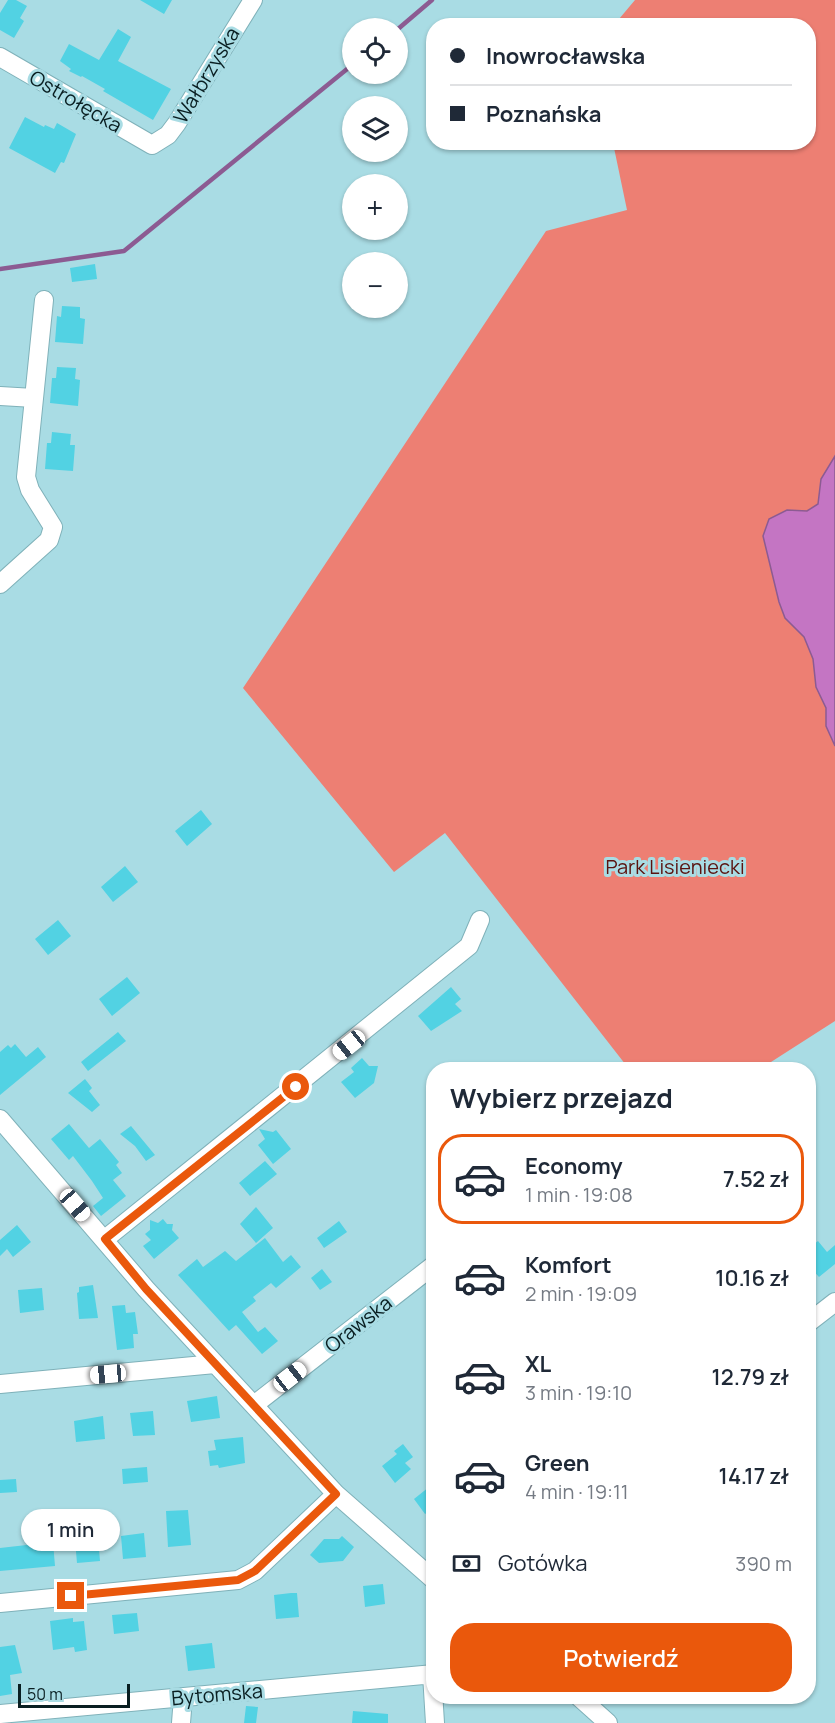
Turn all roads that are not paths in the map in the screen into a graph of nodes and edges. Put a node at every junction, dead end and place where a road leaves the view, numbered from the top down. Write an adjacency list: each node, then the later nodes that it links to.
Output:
1 (245, 2): 3 (street, Wałbrzyska)
2 (0, 57): 3 (street, Ostrołęcka)
3 (153, 145)
4 (44, 300): 6 (street)
5 (0, 396): 6 (street)
6 (34, 398): 7 (street)
7 (0, 584)
8 (480, 920): 10 (street)
9 (0, 1119): 10 (street)
10 (105, 1239): 14 (street)
11 (426, 1271): 16 (street, Orawska)
12 (835, 1302): 13 (street)
13 (816, 1317)
14 (215, 1364): 15 (street); 16 (street)
15 (0, 1384)
16 (254, 1405): 17 (street)
17 (336, 1494): 18 (street); 19 (street)
18 (426, 1573)
19 (0, 1603)
20 (426, 1675): 21 (street, Bytomska)
21 (183, 1697): 24 (street, Bytomska); 25 (street)
22 (434, 1704): 26 (street)
23 (587, 1704): 27 (street)
24 (0, 1714)
25 (181, 1723)
26 (435, 1723)
27 (608, 1723)

